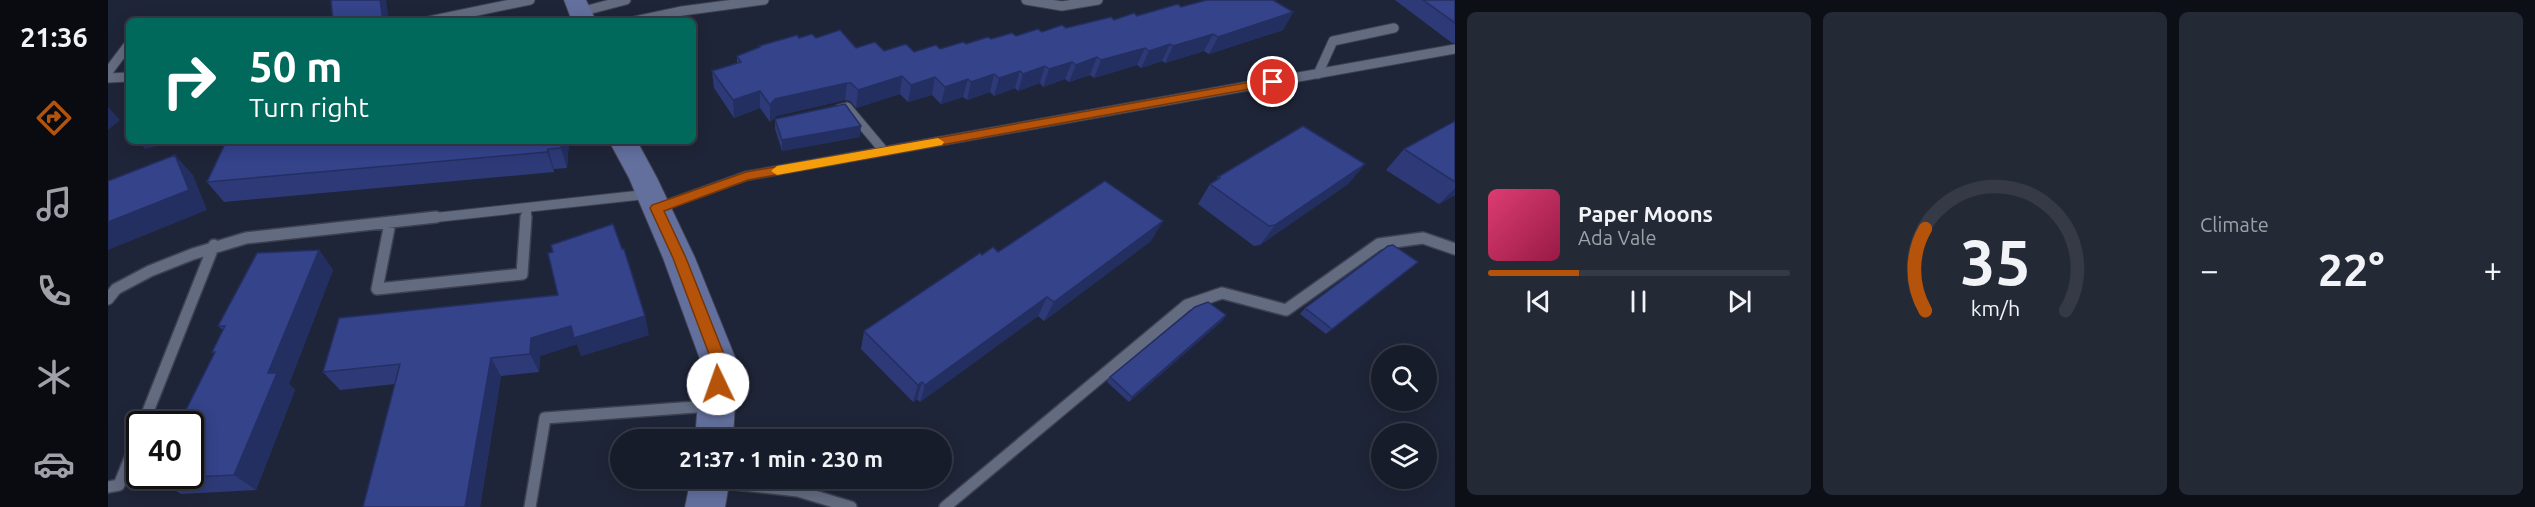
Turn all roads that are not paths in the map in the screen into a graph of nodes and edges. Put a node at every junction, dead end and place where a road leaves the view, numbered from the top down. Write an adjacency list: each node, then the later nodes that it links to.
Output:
1 (530, 0): 7 (lane)
2 (626, 0): 6 (lane)
3 (764, 0): 8 (lane)
4 (1026, 0): 5 (lane)
5 (1098, 0)
6 (580, 11)
7 (443, 18)
8 (649, 18)
9 (1394, 28): 13 (lane)
10 (126, 48): 12 (lane)
11 (1455, 49): 13 (lane)
12 (108, 72)
13 (1318, 74): 18 (lane)
14 (126, 77): 15 (lane)
15 (108, 78)
16 (827, 112): 18 (lane)
17 (624, 144): 19 (street)
18 (884, 151): 19 (lane)
19 (653, 201): 20 (lane); 25 (street)
20 (527, 208): 21 (lane); 21 (lane)
21 (390, 223): 22 (lane)
22 (214, 246): 24 (lane); 26 (lane)
23 (1455, 249): 33 (lane)
24 (108, 299)
25 (716, 406): 27 (street); 31 (lane)
26 (148, 411)
27 (715, 429)
28 (126, 468): 29 (lane)
29 (108, 487)
30 (709, 489): 32 (lane)
31 (530, 507)
32 (851, 507)
33 (945, 507)

